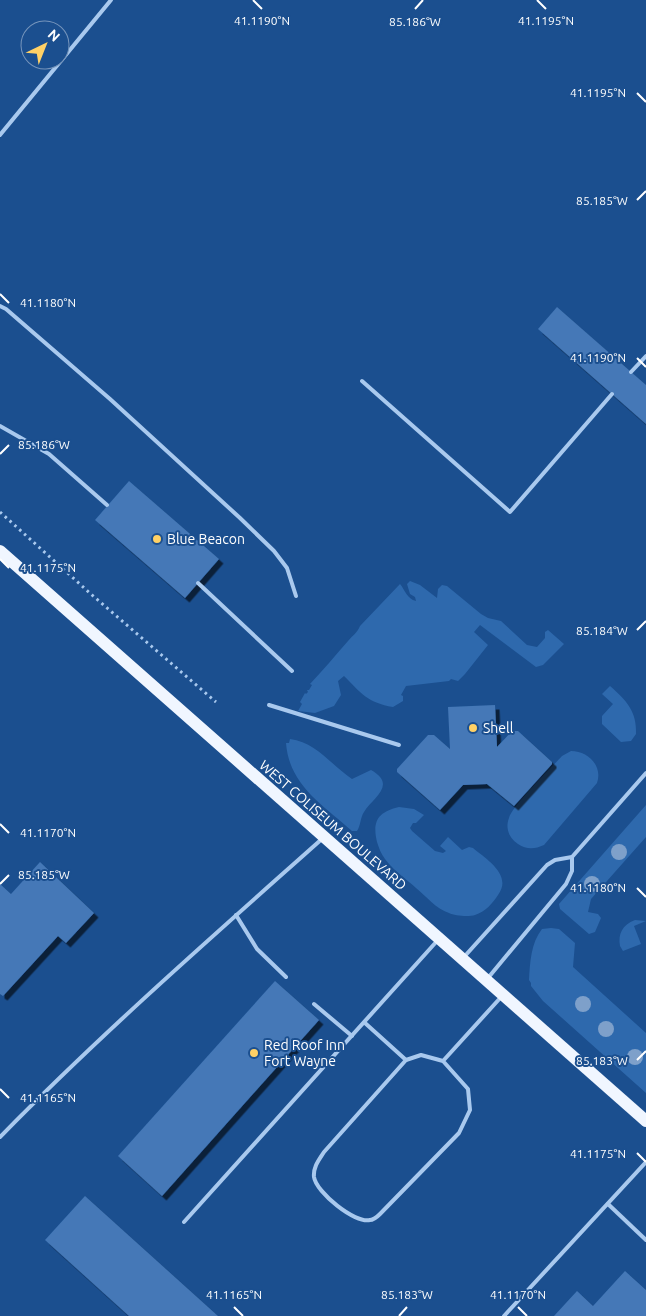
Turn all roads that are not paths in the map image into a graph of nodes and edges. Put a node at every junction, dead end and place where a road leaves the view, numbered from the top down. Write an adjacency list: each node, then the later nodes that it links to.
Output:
1 (111, 0): 2 (lane)
2 (0, 135)
3 (0, 306): 12 (lane)
4 (646, 356): 5 (lane)
5 (631, 372)
6 (362, 381): 7 (lane)
7 (612, 394)
8 (0, 426): 9 (lane)
9 (108, 505)
10 (0, 551): 17 (main road, WEST COLISEUM BOULEVARD)
11 (198, 584): 13 (lane)
12 (296, 596)
13 (292, 672)
14 (269, 705): 15 (lane)
15 (399, 745)
16 (646, 773): 18 (lane)
17 (324, 837): 19 (lane); 20 (main road, WEST COLISEUM BOULEVARD)
18 (572, 857): 21 (lane); 23 (lane)
19 (236, 915): 22 (lane); 31 (lane)
20 (439, 938): 21 (main road, WEST COLISEUM BOULEVARD); 26 (lane)
21 (463, 959): 23 (main road, WEST COLISEUM BOULEVARD)
22 (286, 977)
23 (486, 980): 24 (main road, WEST COLISEUM BOULEVARD)
24 (503, 995): 29 (lane); 30 (main road, WEST COLISEUM BOULEVARD)
25 (314, 1004): 27 (lane)
26 (364, 1023): 27 (lane); 28 (lane)
27 (352, 1036): 34 (lane)
28 (406, 1060): 29 (lane); 29 (lane)
29 (443, 1061)
30 (646, 1121)
31 (0, 1137)
32 (646, 1162): 33 (lane)
33 (608, 1204): 35 (lane); 36 (lane)
34 (184, 1222)
35 (646, 1240)
36 (504, 1316)

